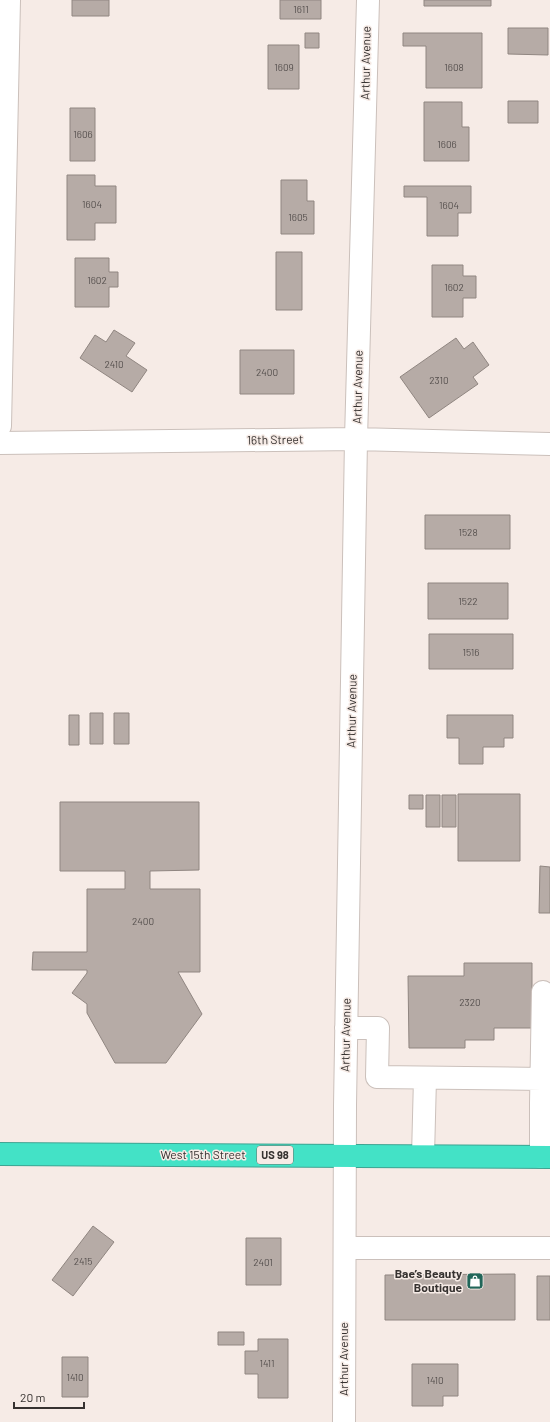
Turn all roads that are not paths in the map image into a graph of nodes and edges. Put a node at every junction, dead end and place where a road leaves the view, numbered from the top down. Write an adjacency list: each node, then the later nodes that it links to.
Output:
1 (9, 0): 3 (street)
2 (368, 0): 4 (street, Arthur Avenue)
3 (0, 426)
4 (356, 440): 5 (street, 16th Street); 6 (street, 16th Street); 8 (street, Arthur Avenue)
5 (0, 443)
6 (550, 444)
7 (543, 992): 10 (street)
8 (346, 1028): 9 (street); 13 (street, Arthur Avenue)
9 (425, 1078): 10 (street); 14 (street)
10 (542, 1080): 11 (street)
11 (546, 1104): 15 (street)
12 (0, 1154): 13 (highway, West 15th Street / US 98)
13 (345, 1156): 14 (highway, West 15th Street / US 98); 16 (street, Arthur Avenue)
14 (423, 1156): 15 (highway, West 15th Street / US 98)
15 (546, 1157)
16 (345, 1248): 17 (street); 18 (street, Arthur Avenue)
17 (550, 1248)
18 (344, 1422)

